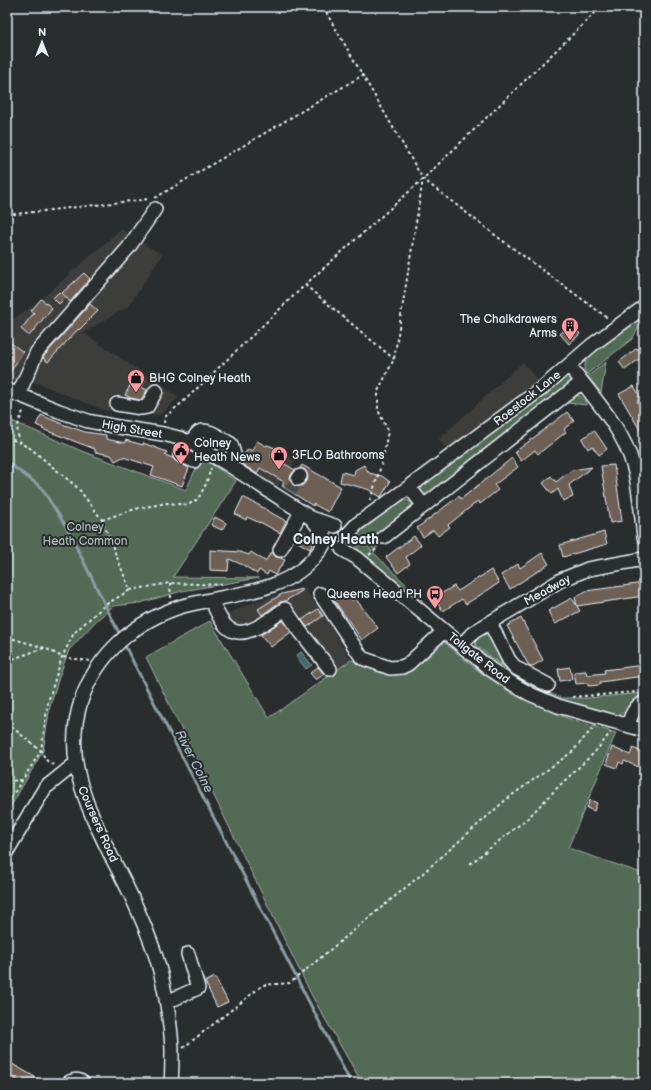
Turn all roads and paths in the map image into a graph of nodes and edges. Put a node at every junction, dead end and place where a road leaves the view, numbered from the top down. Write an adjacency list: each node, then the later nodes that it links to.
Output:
1 (323, 7): 3 (path)
2 (601, 7): 4 (path)
3 (363, 75): 4 (path); 6 (path)
4 (423, 179): 7 (path); 9 (path); 10 (path)
5 (155, 209): 14 (street)
6 (7, 215)
7 (305, 286): 10 (path); 16 (path)
8 (644, 307): 9 (street, Roestock Lane)
9 (618, 326): 11 (street, Roestock Lane)
10 (394, 359): 24 (path)
11 (568, 365): 12 (street); 23 (street, Roestock Lane)
12 (582, 382): 25 (street, Roestock Lane); 29 (street)
13 (156, 391): 15 (street)
14 (17, 395): 16 (street, High Street); 19 (path)
15 (117, 404)
16 (163, 434): 18 (street, High Street)
17 (7, 437): 19 (path)
18 (188, 442): 20 (street, High Street); 21 (street); 22 (street)
19 (21, 444): 27 (path)
20 (215, 456): 22 (street, High Street); 27 (path)
21 (194, 461)
22 (227, 464): 26 (street, High Street)
23 (409, 487): 25 (street); 30 (street, Roestock Lane)
24 (370, 502)
25 (424, 506): 28 (street, Roestock Lane)
26 (306, 515): 30 (street, High Street); 31 (street)
27 (102, 520): 35 (path)
28 (384, 537): 33 (path)
29 (644, 537)
30 (337, 539): 33 (street, Tollgate Road); 37 (street, Coursers Road)
31 (280, 550)
32 (644, 559): 40 (street, Meadway)
33 (359, 560): 41 (street, Tollgate Road)
34 (170, 583): 35 (path); 37 (path); 39 (path)
35 (130, 590): 45 (path)
36 (320, 594): 41 (street)
37 (234, 595): 38 (street, Coursers Road)
38 (211, 600): 39 (street, Coursers Road); 48 (street)
39 (171, 610): 46 (street, Coursers Road)
40 (490, 623): 43 (street, Meadway); 49 (street)
41 (444, 631): 43 (street, Tollgate Road)
42 (7, 637): 44 (path)
43 (461, 645): 53 (street, Tollgate Road)
44 (45, 648): 45 (path); 47 (path)
45 (62, 657): 46 (path); 57 (path)
46 (103, 659): 58 (street, Coursers Road)
47 (7, 661)
48 (330, 669)
49 (548, 685)
50 (644, 692): 51 (path)
51 (567, 697)
52 (644, 702): 55 (street)
53 (601, 718): 55 (street, Tollgate Road); 67 (path)
54 (7, 723): 57 (path)
55 (622, 724): 56 (street, Tollgate Road); 64 (path)
56 (644, 730)
57 (41, 751): 59 (path); 60 (path)
58 (76, 762): 59 (street); 66 (street, Coursers Road)
59 (64, 772): 63 (street)
60 (23, 780): 61 (path); 62 (path)
61 (7, 781)
62 (7, 804)
63 (7, 851)
64 (470, 864)
65 (188, 954): 66 (street)
66 (167, 1002): 67 (street, Coursers Road)
67 (172, 1050): 70 (street, Coursers Road)
68 (68, 1083): 69 (street)
69 (83, 1083)
70 (171, 1083)

